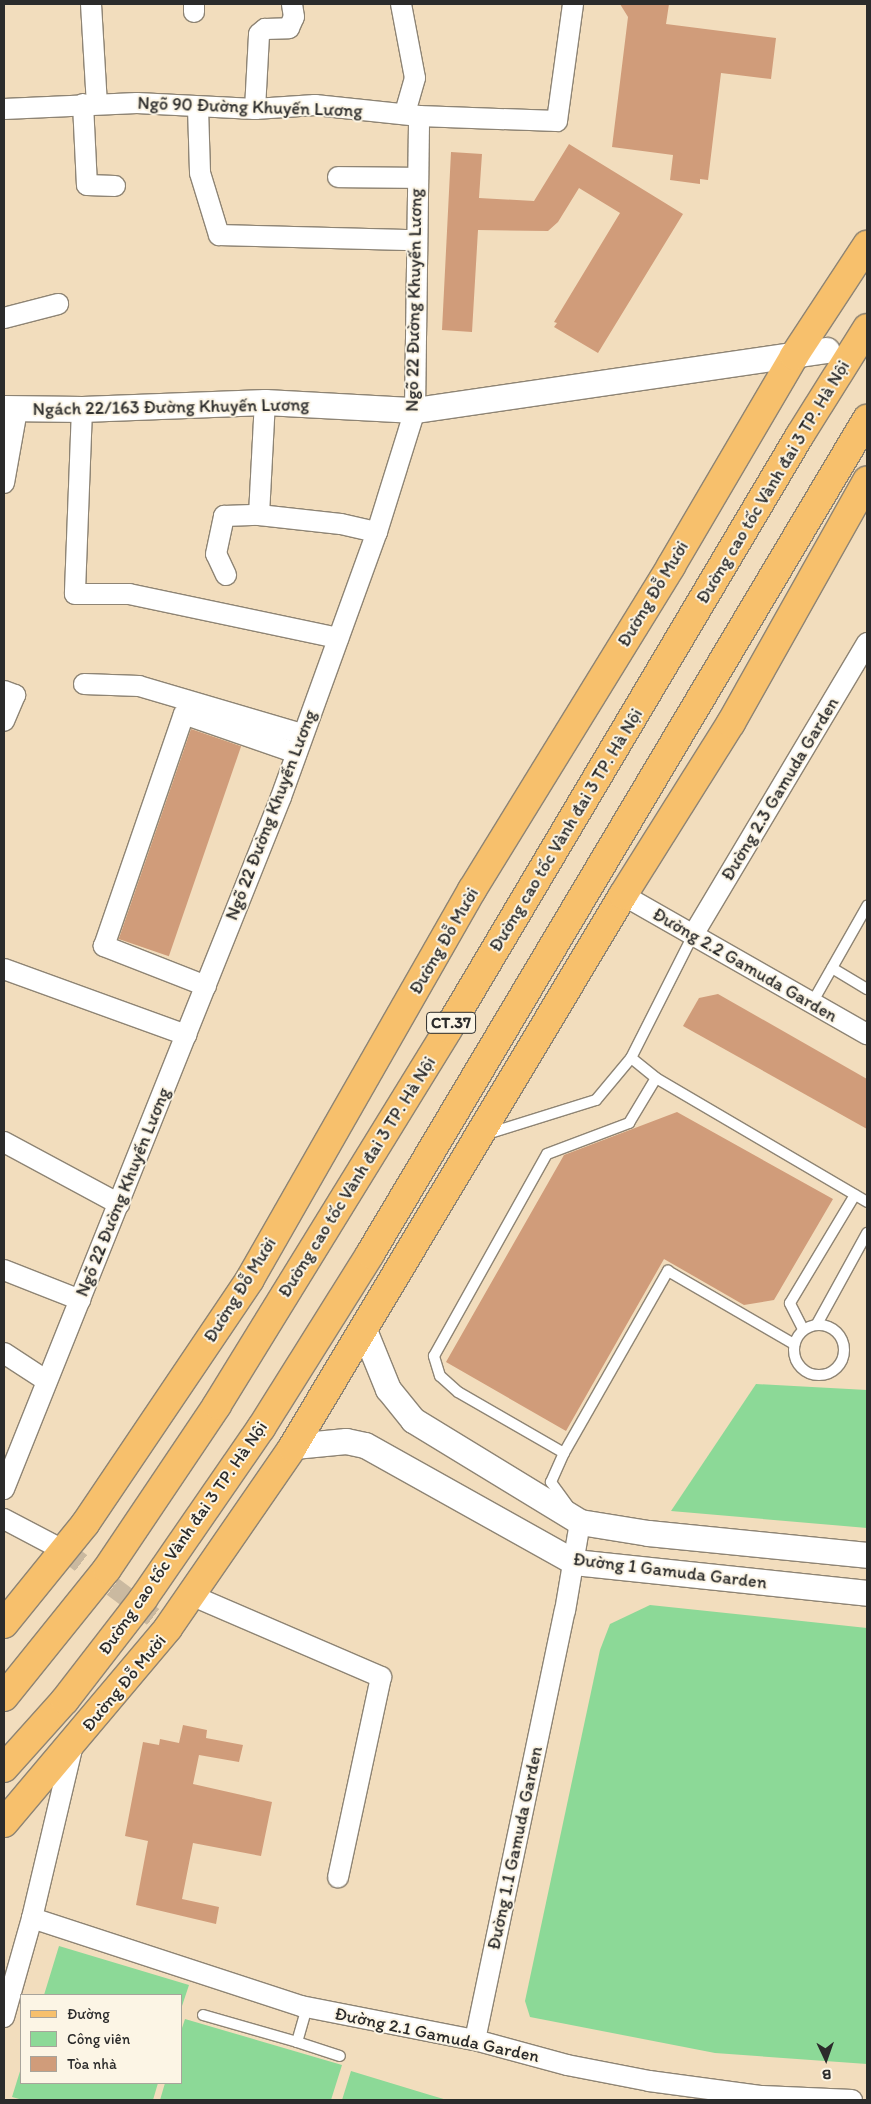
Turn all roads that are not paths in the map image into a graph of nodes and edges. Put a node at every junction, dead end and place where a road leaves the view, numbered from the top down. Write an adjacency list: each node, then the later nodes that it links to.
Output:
1 (91, 4): 5 (street)
2 (292, 4): 7 (street)
3 (401, 4): 9 (street, Ngõ 22 Đường Khuyến Lương)
4 (573, 4): 9 (street, Ngõ 90 Đường Khuyến Lương)
5 (90, 104): 6 (street, Ngõ 90 Đường Khuyến Lương); 8 (street, Ngõ 90 Đường Khuyến Lương); 12 (street)
6 (198, 108): 7 (street, Ngõ 90 Đường Khuyến Lương); 13 (street)
7 (255, 109): 9 (street, Ngõ 90 Đường Khuyến Lương)
8 (4, 110)
9 (412, 115): 11 (street, Ngõ 22 Đường Khuyến Lương)
10 (338, 177): 11 (street)
11 (417, 178): 13 (street, Ngõ 22 Đường Khuyến Lương)
12 (114, 186)
13 (415, 240): 23 (street, Ngõ 22 Đường Khuyến Lương)
14 (867, 245): 19 (main road, Đường Đỗ Mười)
15 (58, 304): 16 (street)
16 (4, 318)
17 (867, 328): 74 (main road, Đường cao tốc Vành đai 3 TP. Hà Nội / CT.37)
18 (826, 350): 19 (street, Ngách 22/163 Đường Khuyến Lương)
19 (794, 356): 23 (street, Ngách 22/163 Đường Khuyến Lương); 68 (main road, Đường Đỗ Mười)
20 (265, 402): 22 (street, Ngách 22/163 Đường Khuyến Lương); 23 (street, Ngách 22/163 Đường Khuyến Lương); 27 (street)
21 (10, 409): 22 (street, Ngách 22/163 Đường Khuyến Lương); 26 (street)
22 (82, 409): 30 (street)
23 (415, 410): 28 (street, Ngõ 22 Đường Khuyến Lương)
24 (867, 419): 76 (main road, Đường cao tốc Vành đai 3 TP. Hà Nội / CT.37)
25 (867, 481): 37 (main road, Đường Đỗ Mười)
26 (4, 483)
27 (259, 514): 28 (street); 29 (street)
28 (377, 532): 30 (street, Ngõ 22 Đường Khuyến Lương)
29 (226, 575)
30 (338, 638): 35 (street, Ngõ 22 Đường Khuyến Lương)
31 (867, 643): 39 (street, Đường 2.3 Gamuda Garden)
32 (84, 684): 35 (street)
33 (4, 691): 34 (street)
34 (4, 721)
35 (302, 734): 36 (street, Ngõ 22 Đường Khuyến Lương)
36 (296, 753): 42 (street, Ngõ 22 Đường Khuyến Lương); 42 (street)
37 (623, 895): 39 (street, Đường 2.2 Gamuda Garden); 49 (main road, Đường Đỗ Mười)
38 (867, 906): 40 (lane)
39 (694, 935): 44 (street, Đường 2.2 Gamuda Garden); 47 (lane)
40 (832, 968): 43 (lane); 44 (lane)
41 (4, 970): 46 (street)
42 (206, 986): 46 (street, Ngõ 22 Đường Khuyến Lương)
43 (867, 989)
44 (812, 1003): 45 (street, Đường 2.2 Gamuda Garden)
45 (867, 1034)
46 (186, 1035): 53 (street, Ngõ 22 Đường Khuyến Lương)
47 (631, 1058): 48 (lane); 49 (lane)
48 (656, 1078): 51 (lane); 64 (lane)
49 (478, 1137): 59 (main road, Đường Đỗ Mười)
50 (4, 1142): 53 (street)
51 (855, 1195): 52 (lane); 58 (lane)
52 (867, 1202)
53 (118, 1204): 56 (street, Ngõ 22 Đường Khuyến Lương)
54 (867, 1233): 57 (lane)
55 (4, 1270): 56 (street)
56 (80, 1300): 62 (street, Ngõ 22 Đường Khuyến Lương)
57 (817, 1324): 58 (lane); 60 (lane)
58 (803, 1329): 60 (lane)
59 (364, 1330): 63 (main road, Đường Đỗ Mười); 67 (street, Đường 1 Gamuda Garden)
60 (794, 1344): 64 (lane)
61 (4, 1353): 62 (street)
62 (47, 1382): 65 (street, Ngõ 22 Đường Khuyến Lương)
63 (294, 1446): 70 (street, Đường 1 Gamuda Garden); 72 (main road, Đường Đỗ Mười)
64 (564, 1453): 67 (lane)
65 (4, 1489)
66 (4, 1519): 68 (street)
67 (580, 1522): 69 (street, Đường 1 Gamuda Garden); 70 (street, Đường 1.1 Gamuda Garden)
68 (65, 1551): 73 (main road, Đường Đỗ Mười)
69 (867, 1555)
70 (574, 1562): 71 (street, Đường 1 Gamuda Garden); 83 (street, Đường 1.1 Gamuda Garden)
71 (867, 1592)
72 (193, 1596): 75 (main road, Đường Đỗ Mười); 78 (street)
73 (4, 1624)
74 (4, 1697)
75 (73, 1744): 77 (main road, Đường Đỗ Mười); 79 (street)
76 (4, 1768)
77 (4, 1823)
78 (338, 1877)
79 (32, 1918): 80 (street, Đường 2.1 Gamuda Garden); 82 (street)
80 (307, 2007): 83 (street, Đường 2.1 Gamuda Garden); 84 (lane)
81 (203, 2015): 84 (lane)
82 (4, 2017)
83 (475, 2040): 86 (street, Đường 2.1 Gamuda Garden)
84 (297, 2042): 85 (lane)
85 (340, 2056)
86 (852, 2100)

